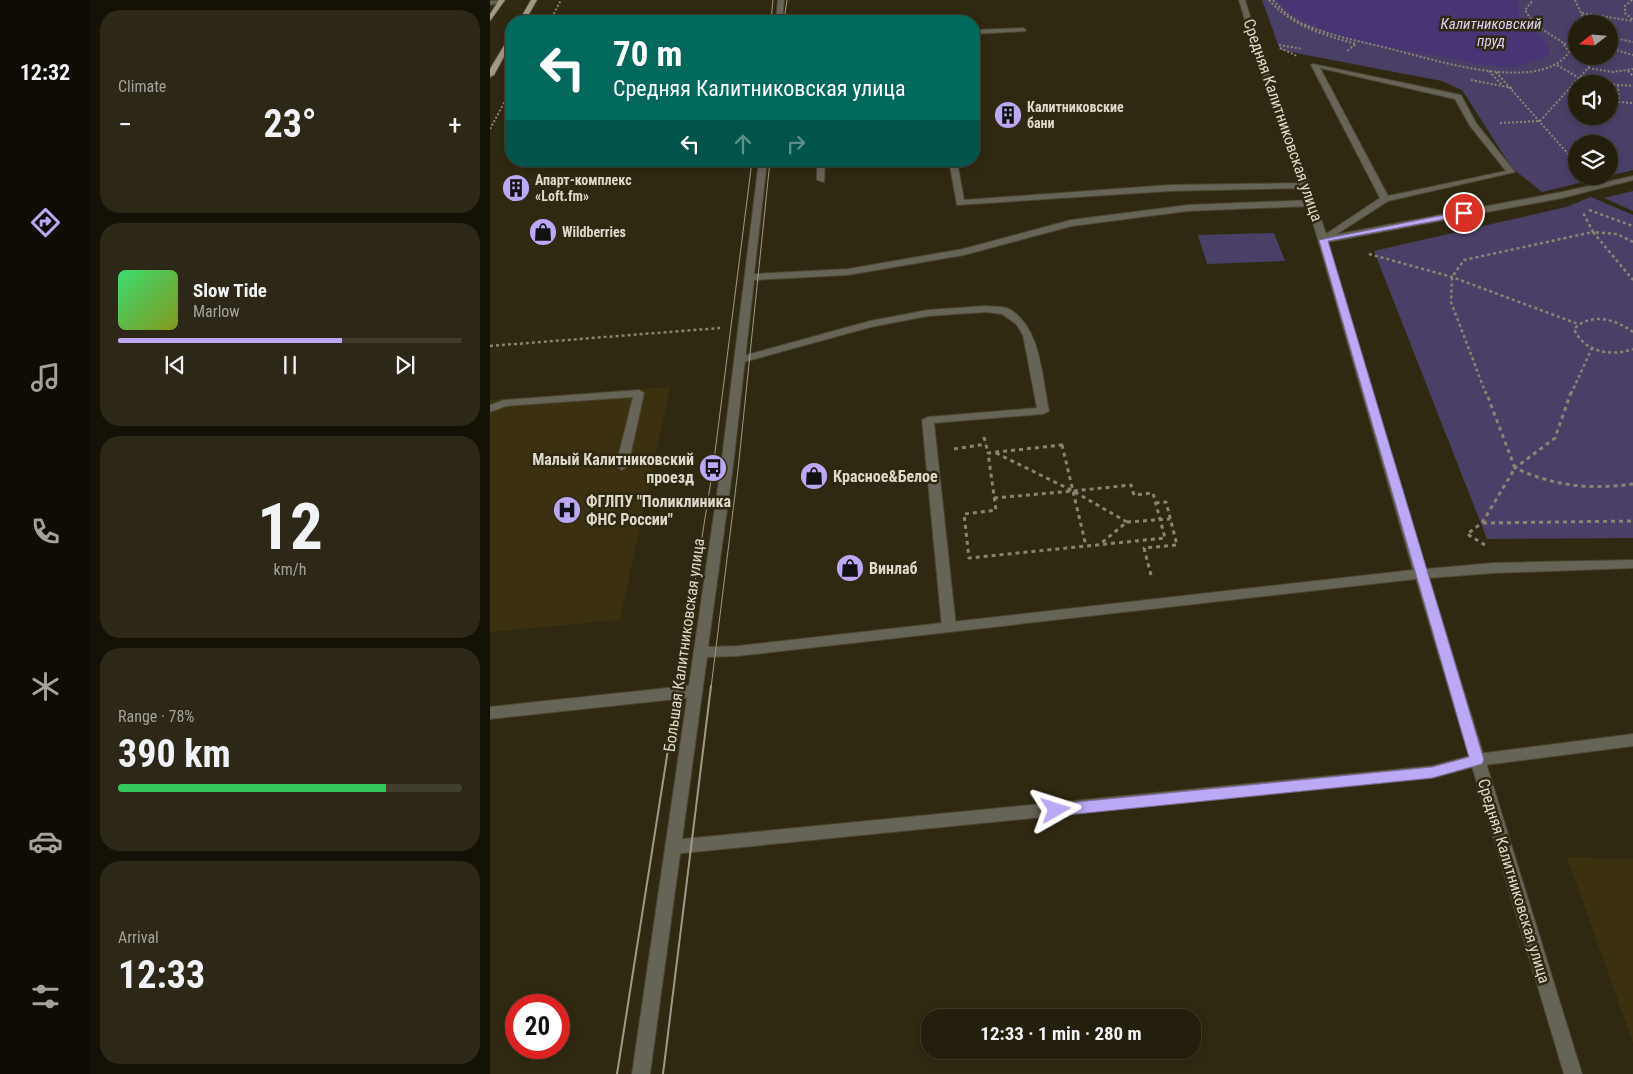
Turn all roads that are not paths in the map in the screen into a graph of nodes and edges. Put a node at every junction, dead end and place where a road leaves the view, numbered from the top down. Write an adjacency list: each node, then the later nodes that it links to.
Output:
1 (534, 0): 6 (main road)
2 (781, 0): 7 (street)
3 (1242, 0): 18 (street, Средняя Калитниковская улица)
4 (502, 1): 5 (street); 8 (main road)
5 (490, 3)
6 (525, 15)
7 (780, 15)
8 (490, 19)
9 (1023, 30): 10 (street)
10 (980, 32)
11 (505, 49): 12 (main road)
12 (490, 75)
13 (761, 167): 22 (street, Большая Калитниковская улица)
14 (821, 167): 17 (street)
15 (954, 167): 18 (street)
16 (1633, 178): 21 (street)
17 (821, 180)
18 (1306, 185): 20 (street, Средняя Калитниковская улица)
19 (1385, 199): 19 (street); 21 (street)
20 (1311, 203): 21 (street, Средняя Калитниковская улица); 22 (street)
21 (1323, 240): 27 (street, Средняя Калитниковская улица)
22 (749, 277): 23 (street, Большая Калитниковская улица)
23 (740, 360): 28 (street); 29 (street, Большая Калитниковская улица)
24 (490, 408): 25 (street)
25 (622, 466)
26 (1633, 564): 27 (street)
27 (1421, 574): 28 (street); 33 (street, Средняя Калитниковская улица)
28 (949, 627): 29 (street)
29 (700, 652): 30 (street, Большая Калитниковская улица)
30 (695, 691): 31 (street); 34 (street, Большая Калитниковская улица)
31 (490, 713)
32 (1633, 740): 33 (street)
33 (1477, 760): 34 (street); 36 (street, Средняя Калитниковская улица)
34 (673, 847): 35 (street, Большая Калитниковская улица)
35 (642, 1074)
36 (1573, 1074)

